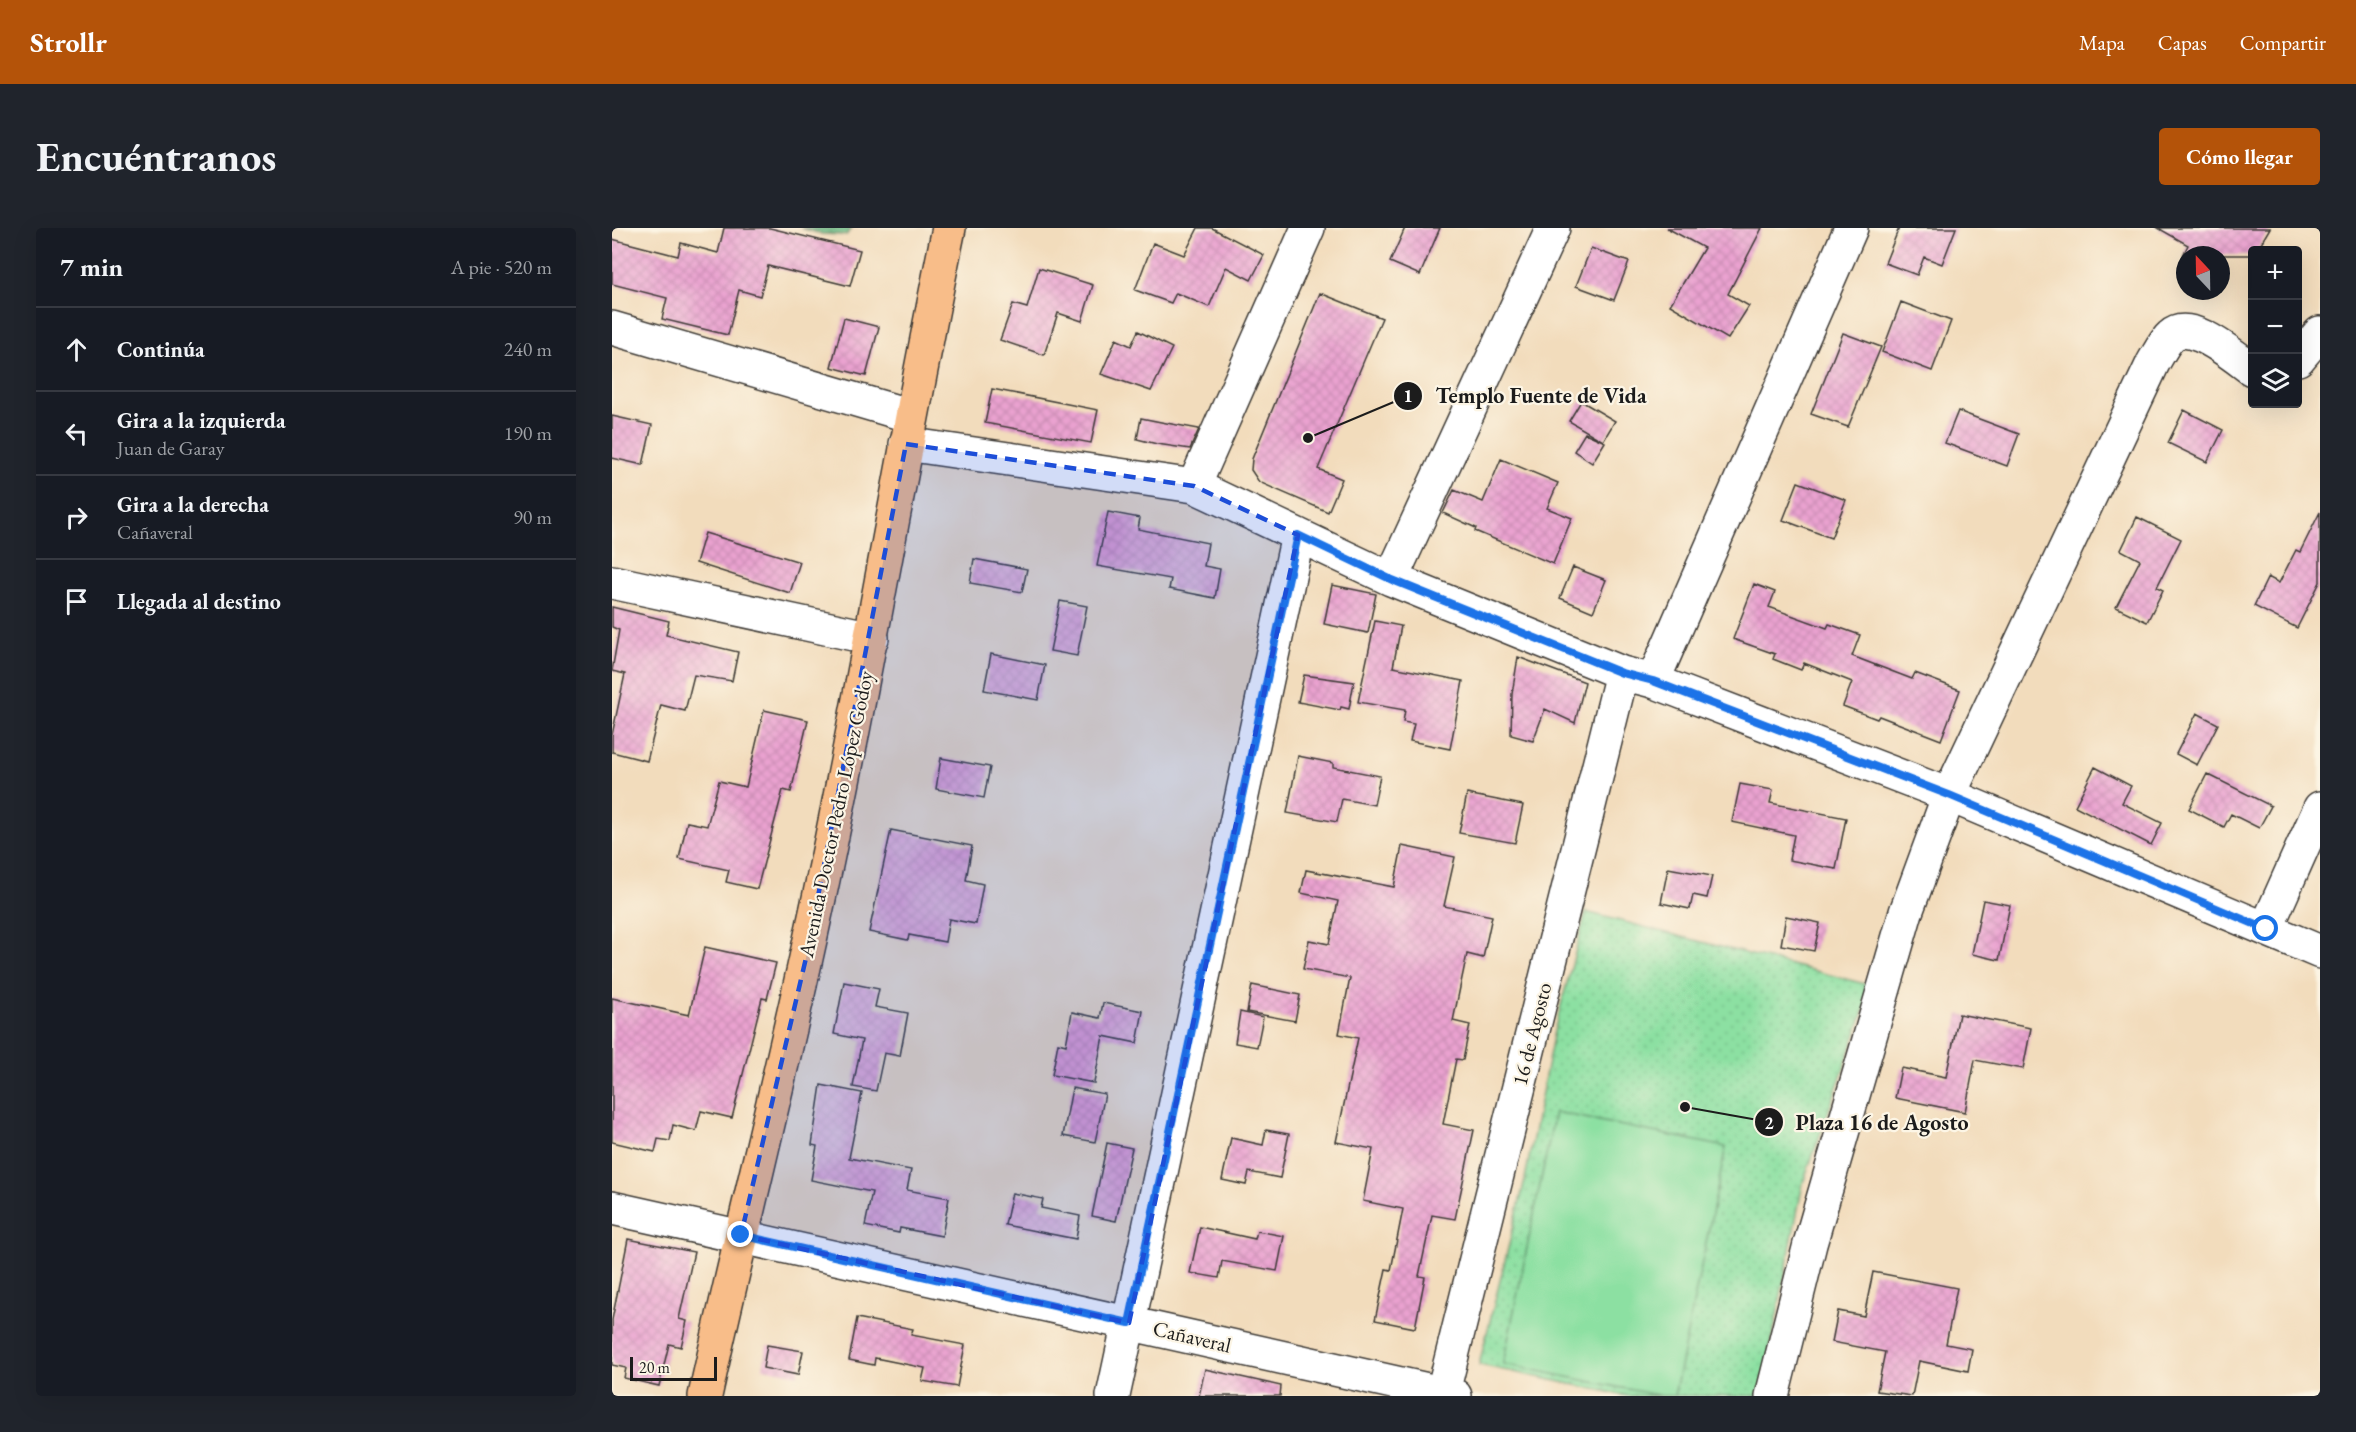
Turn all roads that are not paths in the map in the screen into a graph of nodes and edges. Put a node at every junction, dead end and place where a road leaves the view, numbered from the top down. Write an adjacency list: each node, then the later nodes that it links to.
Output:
1 (949, 228): 9 (main road, Avenida Doctor Pedro López Godoy)
2 (1308, 228): 10 (street)
3 (1553, 228): 12 (street)
4 (1851, 228): 16 (street)
5 (612, 328): 9 (street)
6 (2320, 333): 7 (street)
7 (2302, 354)
8 (2248, 366): 17 (street)
9 (908, 430): 10 (street); 14 (main road, Avenida Doctor Pedro López Godoy)
10 (1194, 486): 11 (street)
11 (1298, 535): 12 (street); 23 (street)
12 (1390, 579): 15 (street)
13 (612, 582): 14 (street)
14 (872, 638): 22 (main road, Avenida Doctor Pedro López Godoy)
15 (1622, 673): 16 (street); 24 (street, 16 de Agosto)
16 (1653, 681): 17 (street)
17 (1949, 795): 19 (street); 27 (street)
18 (2320, 808): 19 (street)
19 (2266, 929): 20 (street)
20 (2320, 952)
21 (612, 1208): 22 (street, Cañaveral)
22 (741, 1235): 23 (street, Cañaveral); 25 (main road, Avenida Doctor Pedro López Godoy)
23 (1129, 1323): 24 (street, Cañaveral); 26 (street)
24 (1446, 1395)
25 (705, 1396)
26 (1113, 1396)
27 (1772, 1396)

